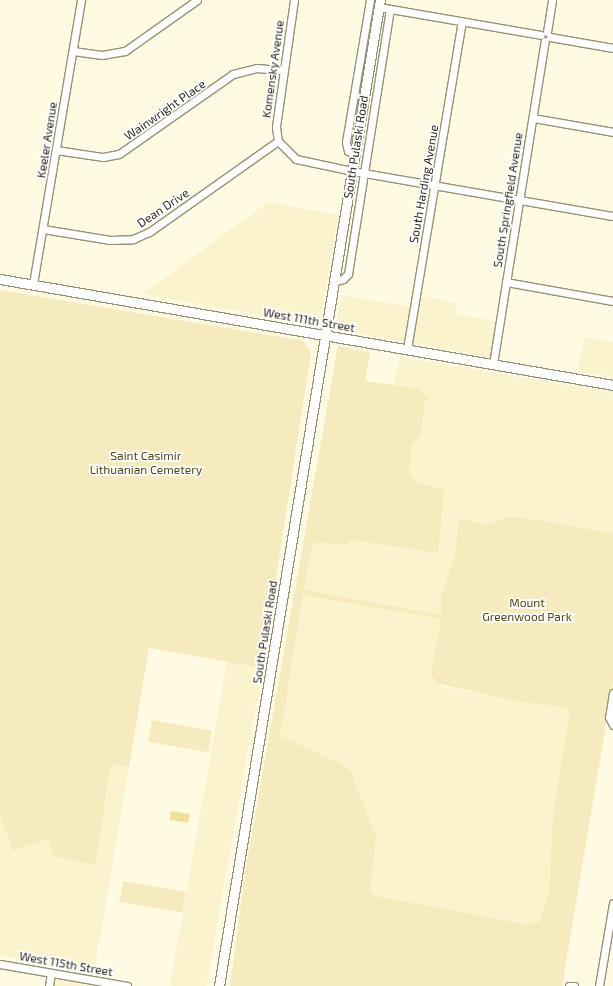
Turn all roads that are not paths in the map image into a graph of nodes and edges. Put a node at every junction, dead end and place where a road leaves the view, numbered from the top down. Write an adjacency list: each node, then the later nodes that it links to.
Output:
1 (81, 0): 11 (street, Keeler Avenue)
2 (198, 0): 11 (street)
3 (294, 0): 12 (street, Komensky Avenue)
4 (370, 0): 17 (street, South Pulaski Road)
5 (552, 0): 9 (street, South Springfield Avenue)
6 (380, 4): 7 (street); 17 (main road, South Pulaski Road)
7 (390, 9): 8 (street); 19 (street, South Pulaski Road)
8 (462, 22): 9 (street); 20 (street, South Harding Avenue)
9 (546, 36): 10 (street); 13 (street, South Springfield Avenue)
10 (613, 48)
11 (73, 51): 16 (street, Keeler Avenue)
12 (282, 70): 15 (street, Komensky Avenue); 16 (street, Wainwright Place)
13 (533, 118): 14 (street); 21 (street, South Springfield Avenue)
14 (613, 132)
15 (278, 140): 18 (street); 23 (street, Dean Drive)
16 (56, 150): 23 (street, Keeler Avenue)
17 (355, 155): 18 (main road, South Pulaski Road)
18 (352, 171): 19 (street); 25 (main road, South Pulaski Road)
19 (364, 173): 20 (street); 25 (street, South Pulaski Road)
20 (435, 185): 21 (street); 30 (street, South Harding Avenue)
21 (520, 200): 22 (street); 26 (street, South Springfield Avenue)
22 (613, 216)
23 (43, 229): 27 (street, Keeler Avenue)
24 (0, 279): 27 (main road, West 111th Street)
25 (335, 281): 29 (main road, South Pulaski Road)
26 (506, 282): 28 (street); 31 (street, South Springfield Avenue)
27 (33, 284): 29 (main road, West 111th Street)
28 (613, 301)
29 (326, 335): 30 (main road, West 111th Street); 41 (main road, South Pulaski Road)
30 (407, 349): 31 (main road, West 111th Street)
31 (492, 364): 32 (main road, West 111th Street)
32 (613, 385)
33 (613, 693): 34 (street)
34 (612, 724)
35 (613, 903): 36 (street)
36 (612, 919): 44 (street)
37 (0, 964): 38 (street, West 115th Street)
38 (51, 973): 39 (street); 40 (street, West 115th Street)
39 (49, 986)
40 (127, 986)
41 (219, 986)
42 (569, 986): 43 (street)
43 (574, 986)
44 (599, 986)

